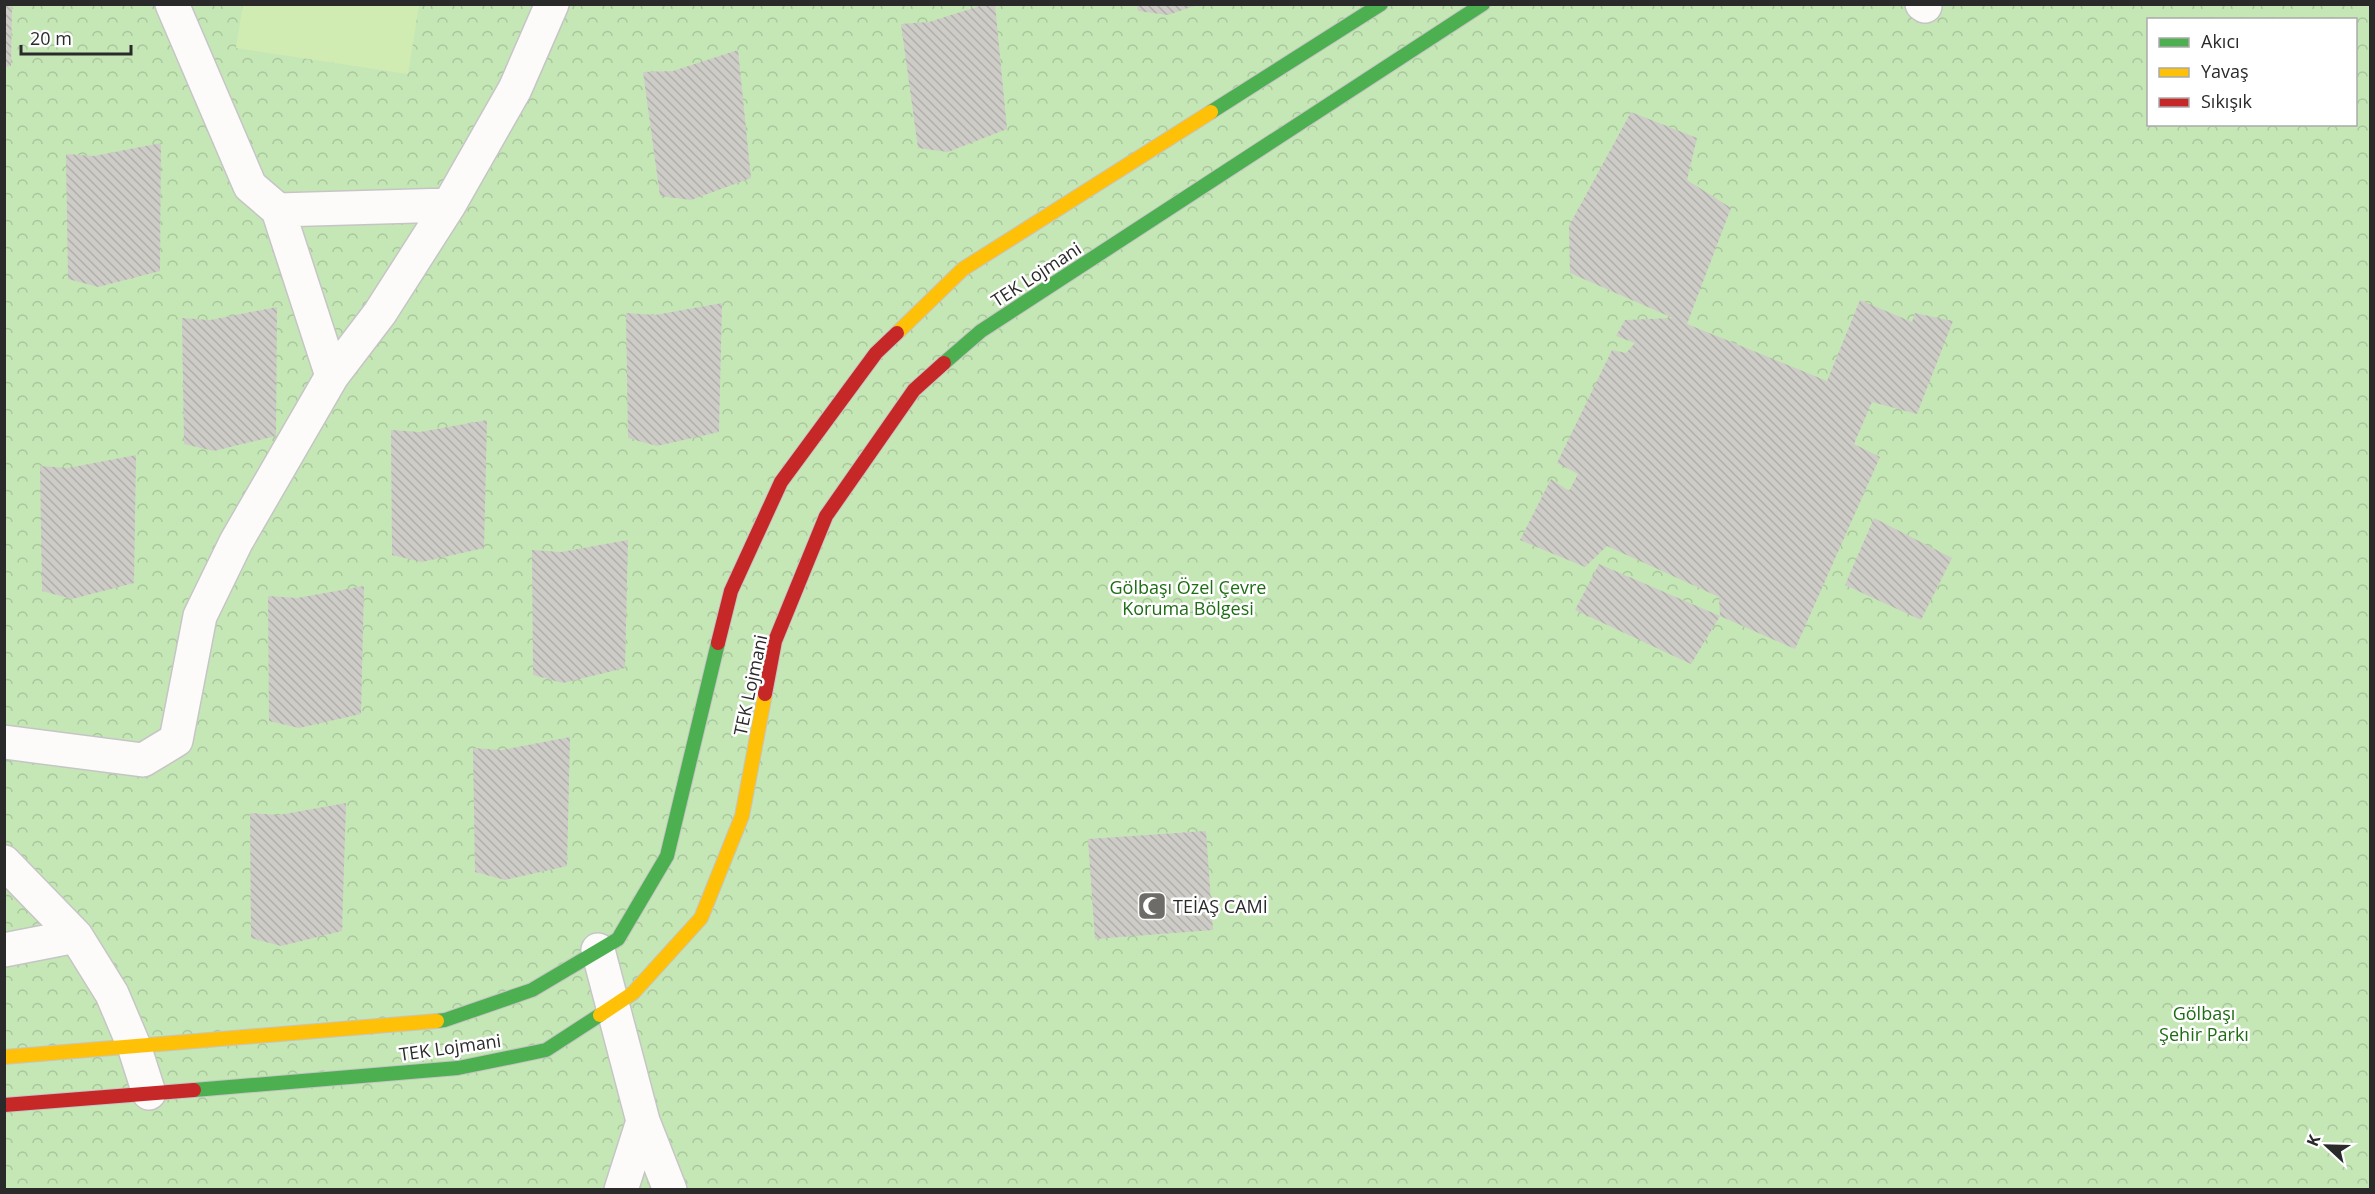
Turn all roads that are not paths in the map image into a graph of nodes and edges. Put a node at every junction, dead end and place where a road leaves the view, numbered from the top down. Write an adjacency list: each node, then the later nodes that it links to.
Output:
1 (172, 4): 6 (street)
2 (552, 4): 5 (street)
3 (1381, 4): 12 (street, TEK Lojmani)
4 (1484, 4): 13 (street, TEK Lojmani)
5 (449, 205): 6 (street); 7 (street)
6 (278, 210): 7 (street)
7 (332, 376): 8 (street)
8 (4, 741)
9 (4, 862): 10 (street)
10 (76, 936): 11 (street); 14 (street)
11 (4, 950)
12 (598, 950): 13 (street); 14 (street, TEK Lojmani)
13 (614, 1005): 16 (street, TEK Lojmani); 18 (street)
14 (134, 1046): 15 (street, TEK Lojmani); 16 (street)
15 (4, 1057)
16 (149, 1093): 17 (street, TEK Lojmani)
17 (4, 1105)
18 (643, 1121): 19 (street); 20 (street)
19 (621, 1190)
20 (670, 1190)

